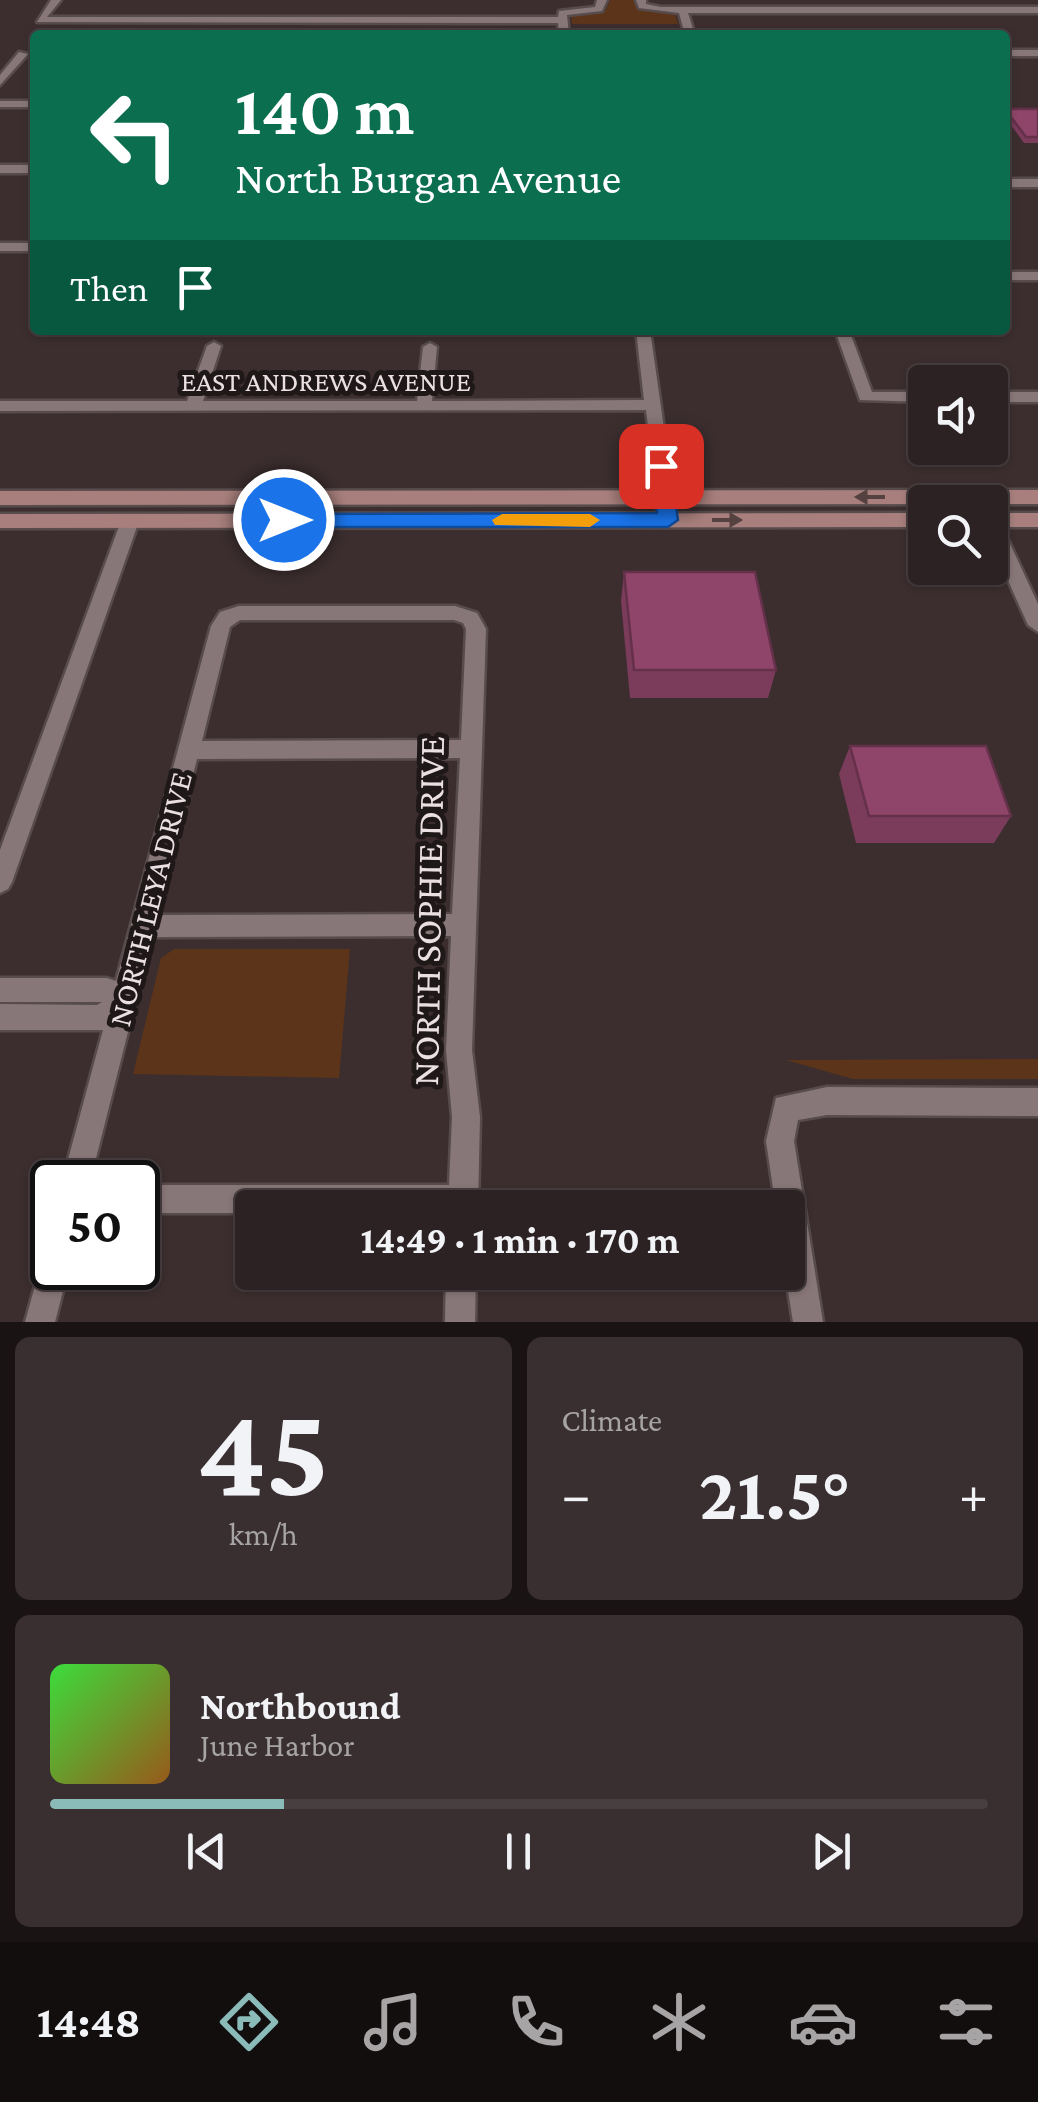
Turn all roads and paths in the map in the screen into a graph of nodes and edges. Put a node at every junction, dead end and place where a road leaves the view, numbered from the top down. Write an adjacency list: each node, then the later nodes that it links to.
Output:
1 (56, 0): 10 (street)
2 (602, 0): 14 (street)
3 (641, 0): 8 (street)
4 (262, 5): 11 (street)
5 (149, 6): 10 (street)
6 (372, 7): 12 (street)
7 (483, 8): 13 (street)
8 (683, 10): 9 (street); 16 (street)
9 (1038, 10)
10 (140, 20): 11 (street)
11 (254, 20): 12 (street)
12 (368, 20): 13 (street)
13 (482, 20): 14 (street)
14 (562, 20): 15 (street)
15 (563, 30)
16 (689, 30)
17 (1010, 53): 18 (street)
18 (1038, 53)
19 (0, 54): 20 (street)
20 (29, 54): 21 (street)
21 (0, 82)
22 (0, 104): 23 (street)
23 (30, 104)
24 (0, 169): 25 (street)
25 (30, 169)
26 (1010, 182): 27 (street)
27 (1038, 182)
28 (0, 247): 29 (street)
29 (30, 247)
30 (1010, 276): 31 (street)
31 (1038, 276)
32 (644, 335): 40 (street)
33 (844, 335): 36 (street)
34 (214, 346): 42 (street)
35 (430, 348): 39 (street)
36 (908, 397)
37 (1008, 397): 38 (street)
38 (1038, 397)
39 (424, 405): 40 (street, EAST ANDREWS AVENUE); 42 (street, EAST ANDREWS AVENUE)
40 (653, 405): 46 (street)
41 (0, 406): 42 (street, EAST ANDREWS AVENUE)
42 (194, 406)
43 (1038, 497): 46 (main road, one-way to 46)
44 (0, 498): 47 (main road)
45 (0, 508): 47 (main road)
46 (666, 509): 47 (main road); 47 (main road); 48 (main road, one-way to 48)
47 (132, 510): 49 (main road); 57 (street)
48 (908, 519)
49 (0, 520)
50 (1008, 520): 51 (main road)
51 (1038, 520)
52 (1008, 560): 54 (street)
53 (227, 617): 55 (street, NORTH SOPHIE DRIVE); 56 (street, NORTH LEYA DRIVE)
54 (1038, 626)
55 (470, 749): 56 (street); 58 (street, NORTH SOPHIE DRIVE)
56 (188, 750): 59 (street, NORTH LEYA DRIVE)
57 (0, 882)
58 (463, 925): 59 (street); 67 (street, NORTH SOPHIE DRIVE)
59 (144, 926): 62 (street, NORTH LEYA DRIVE)
60 (41, 989): 61 (street); 62 (street); 64 (street)
61 (0, 990)
62 (124, 1003): 64 (street); 66 (street, NORTH LEYA DRIVE)
63 (0, 1018): 64 (street)
64 (34, 1018)
65 (1038, 1102): 74 (street)
66 (82, 1160)
67 (464, 1190)
68 (160, 1199): 69 (street)
69 (235, 1200)
70 (48, 1290): 72 (street)
71 (461, 1290): 73 (street)
72 (40, 1322)
73 (460, 1322)
74 (808, 1322)

